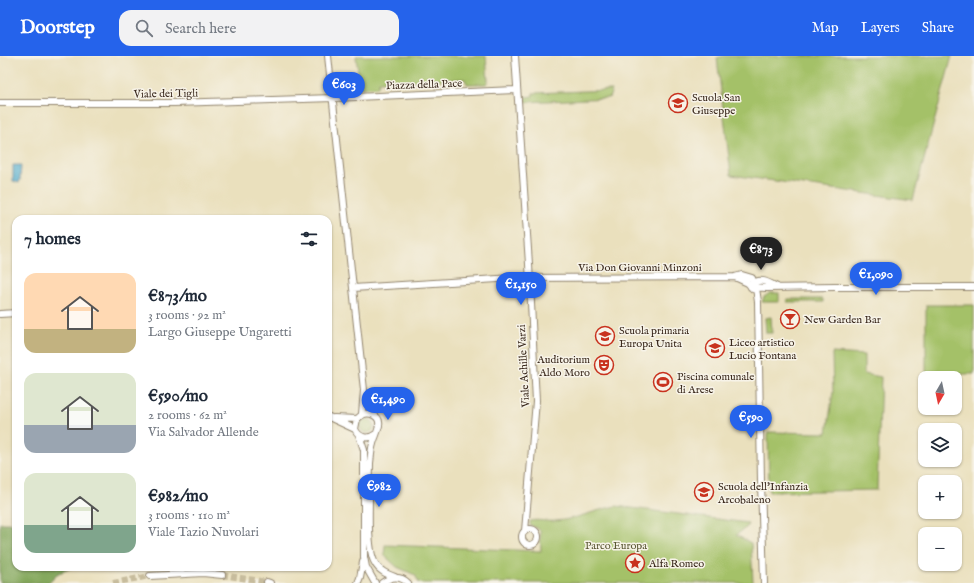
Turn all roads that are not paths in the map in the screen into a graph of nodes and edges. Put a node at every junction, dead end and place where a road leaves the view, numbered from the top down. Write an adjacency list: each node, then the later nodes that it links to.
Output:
1 (328, 56): 4 (street)
2 (515, 56): 3 (street, Viale Achille Varzi)
3 (517, 90): 4 (street, Piazza della Pace); 6 (street, Viale Achille Varzi)
4 (333, 98): 5 (street, Viale dei Tigli); 9 (street)
5 (0, 103)
6 (529, 278): 7 (street, Via Don Giovanni Minzoni); 9 (street, Via Don Giovanni Minzoni); 20 (street, Viale Achille Varzi)
7 (754, 285): 8 (street); 22 (street)
8 (974, 287)
9 (353, 288): 12 (street)
10 (12, 312): 11 (street)
11 (0, 314)
12 (364, 390): 13 (street); 14 (street)
13 (372, 414): 14 (street); 18 (street)
14 (359, 416): 15 (street); 17 (street)
15 (332, 417)
16 (332, 419): 17 (street)
17 (355, 429): 19 (street)
18 (376, 434): 19 (street); 25 (street)
19 (360, 435): 21 (street)
20 (525, 531)
21 (364, 557): 26 (street); 27 (street)
22 (763, 567): 30 (street); 31 (street)
23 (222, 575): 24 (street)
24 (150, 576)
25 (395, 577): 28 (street); 29 (street)
26 (358, 583)
27 (376, 583)
28 (382, 583)
29 (408, 583)
30 (760, 583)
31 (764, 583)

